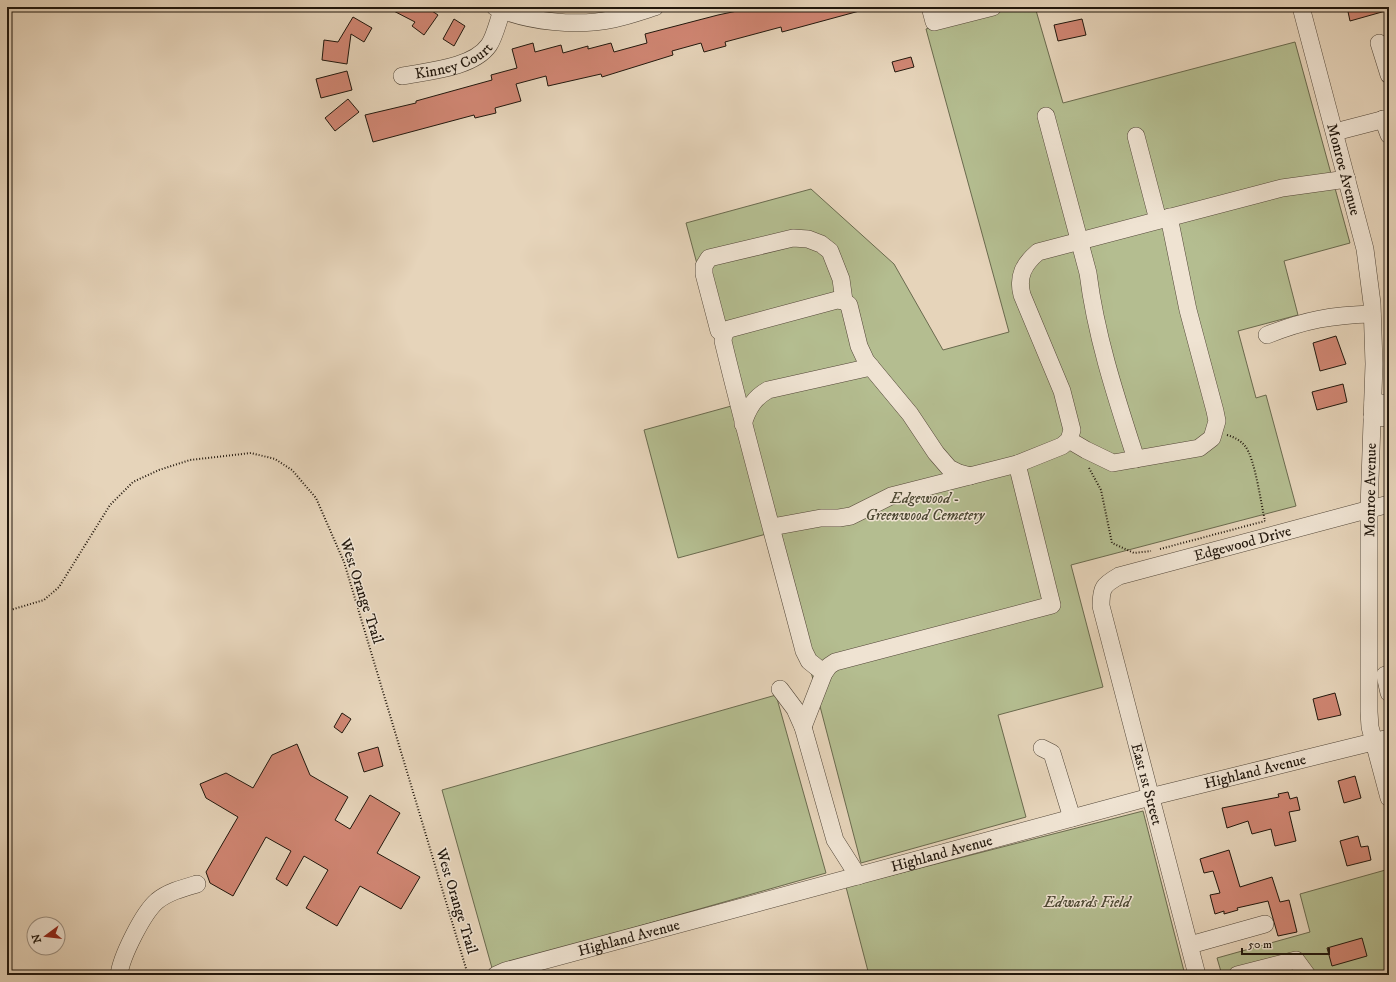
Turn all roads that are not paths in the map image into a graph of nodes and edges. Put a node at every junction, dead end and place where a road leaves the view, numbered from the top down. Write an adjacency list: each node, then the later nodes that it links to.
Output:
1 (655, 7): 4 (street)
2 (993, 7): 5 (street)
3 (1301, 7): 11 (street, Monroe Avenue)
4 (499, 9): 8 (street, Kinney Court)
5 (932, 15)
6 (1378, 43): 7 (street)
7 (1389, 75)
8 (402, 76)
9 (1046, 116): 15 (street)
10 (1387, 124): 11 (street)
11 (1334, 132): 13 (street, Monroe Avenue)
12 (1136, 136): 14 (street)
13 (1347, 179): 14 (street); 17 (street, Monroe Avenue)
14 (1163, 218): 15 (street); 25 (street)
15 (1079, 241): 24 (street); 25 (street)
16 (844, 301): 18 (street); 18 (street); 20 (street)
17 (1372, 314): 19 (street); 21 (street, Monroe Avenue)
18 (724, 334): 23 (street)
19 (1267, 335)
20 (871, 367): 23 (street); 27 (street)
21 (1378, 408): 22 (street); 29 (street, Monroe Avenue)
22 (1389, 418)
23 (743, 424): 30 (street)
24 (1069, 440): 25 (street); 26 (street)
25 (1136, 459)
26 (1017, 464): 27 (street); 32 (street)
27 (970, 476): 30 (street)
28 (1389, 504): 29 (street, Edgewood Drive)
29 (1369, 509): 31 (street, Edgewood Drive); 37 (street, Monroe Avenue)
30 (772, 527): 32 (street)
31 (1101, 591): 39 (street, East 1st Street)
32 (824, 673): 36 (street)
33 (1385, 675): 35 (street)
34 (780, 688): 36 (street)
35 (1389, 693)
36 (803, 727): 42 (street)
37 (1381, 740): 39 (street, Highland Avenue); 40 (street, Monroe Avenue)
38 (1042, 748): 41 (street)
39 (1150, 798): 41 (street, Highland Avenue); 45 (street, East 1st Street)
40 (1389, 798)
41 (1072, 818): 42 (street, Highland Avenue)
42 (858, 876): 47 (street, Highland Avenue)
43 (197, 884): 46 (street)
44 (1265, 924): 45 (street)
45 (1190, 946): 48 (street, East 1st Street)
46 (119, 975)
47 (496, 975)
48 (1197, 975)
49 (1238, 975): 50 (street)
50 (1307, 975)

